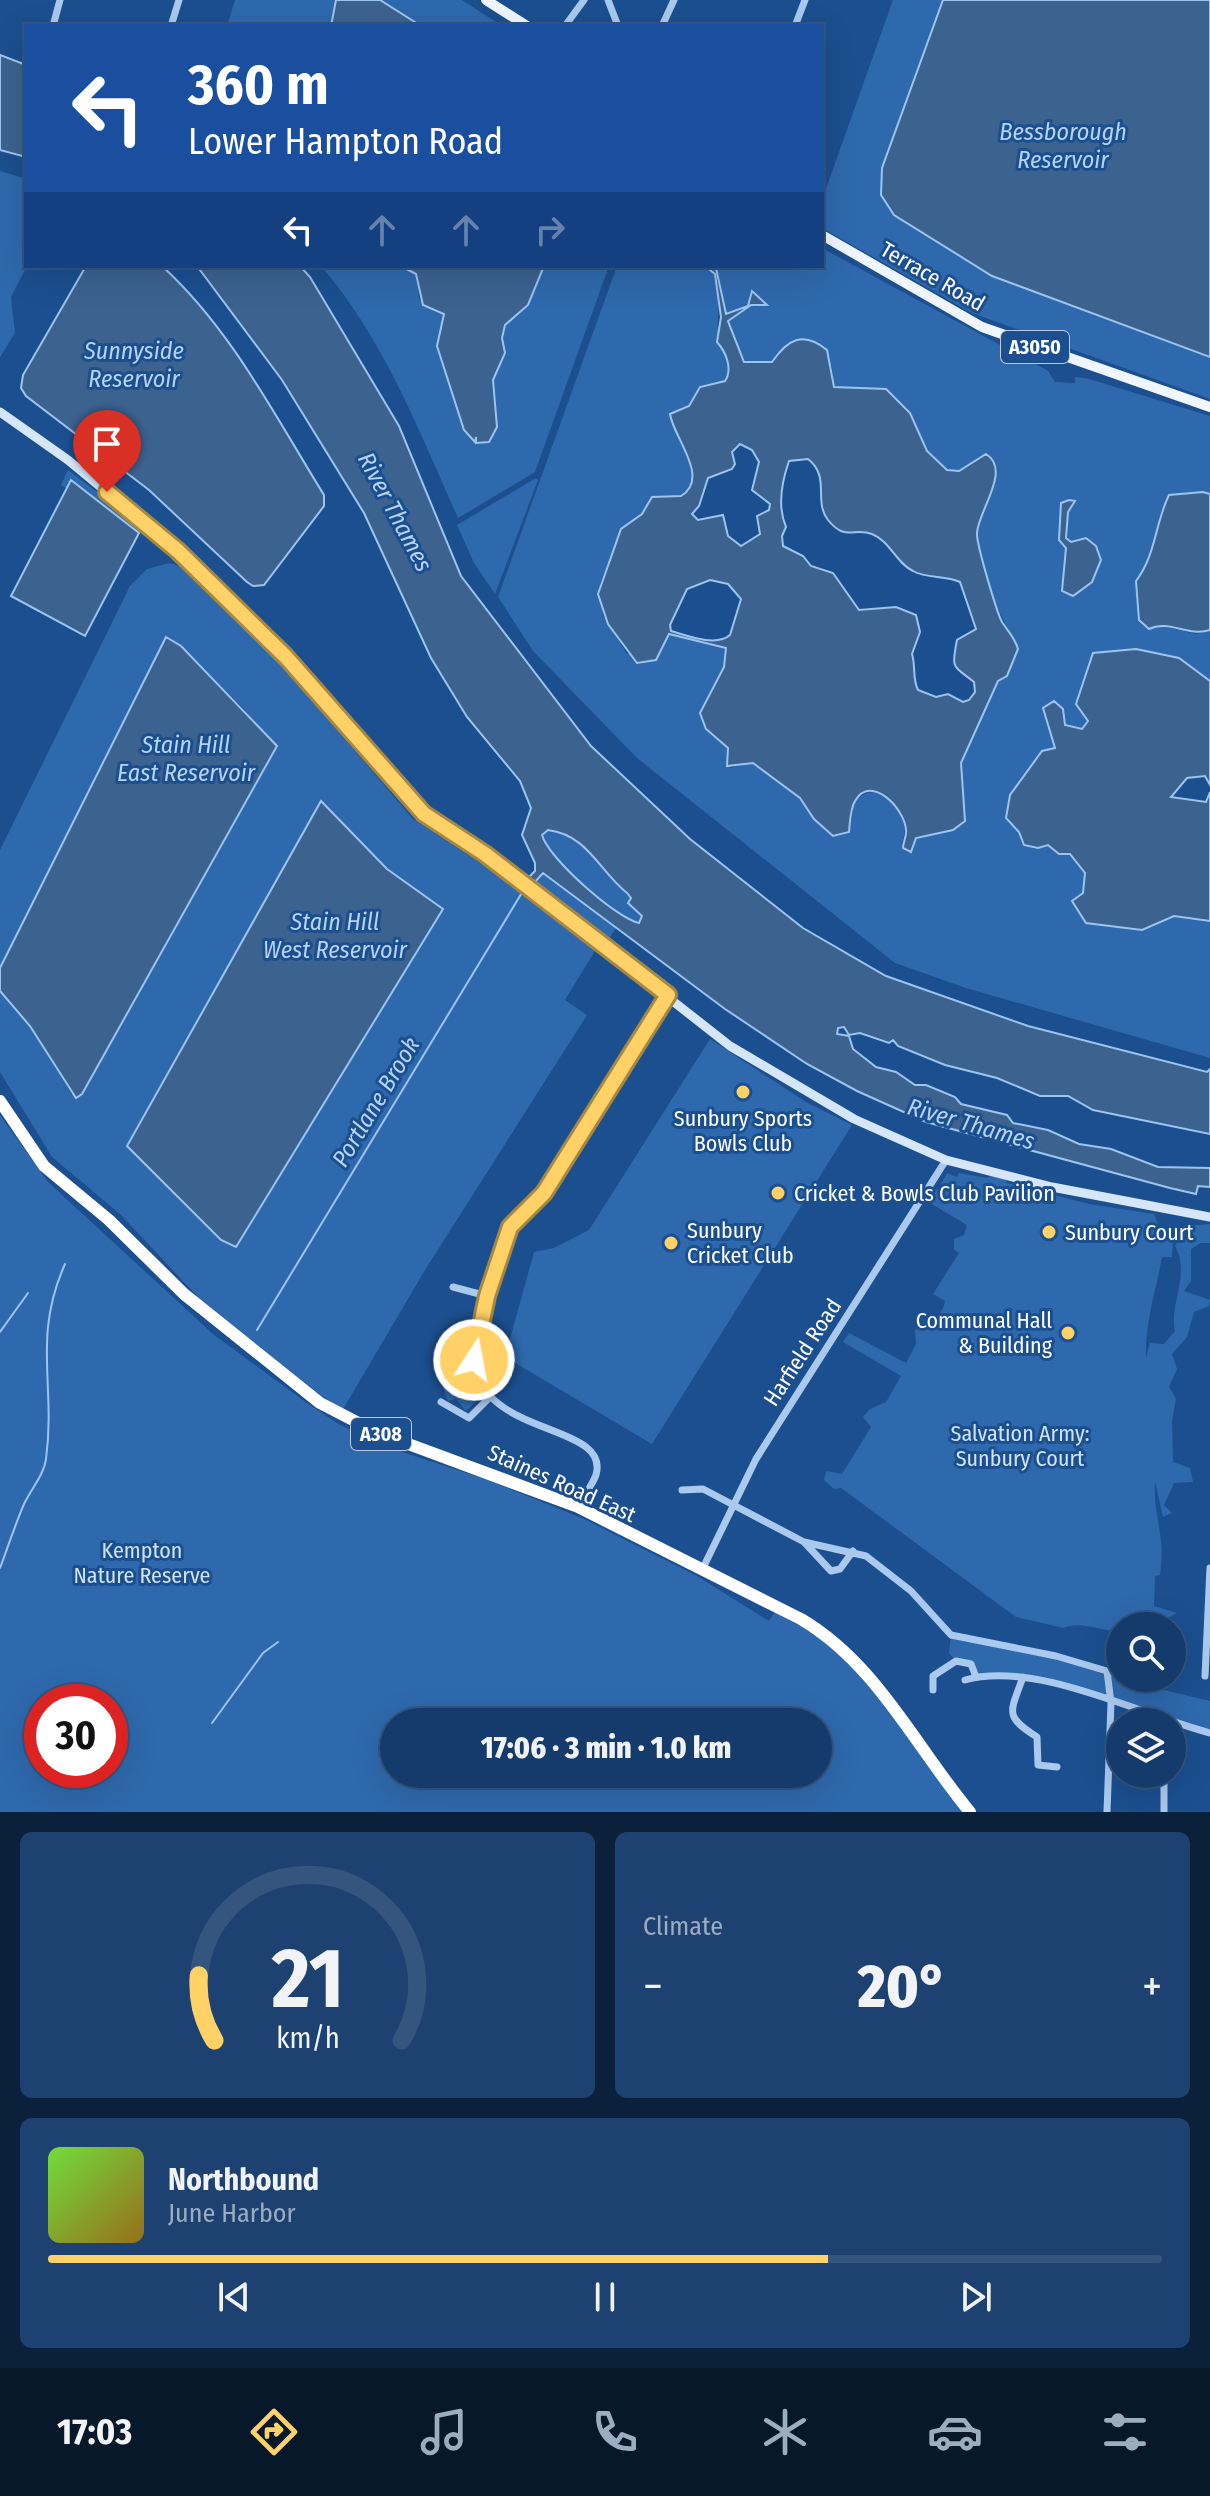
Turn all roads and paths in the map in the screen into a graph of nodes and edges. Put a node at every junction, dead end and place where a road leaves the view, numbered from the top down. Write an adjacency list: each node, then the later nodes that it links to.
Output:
1 (60, 0): 8 (street)
2 (179, 0): 9 (street)
3 (486, 0): 10 (main road)
4 (584, 0): 11 (street)
5 (608, 0): 12 (street)
6 (674, 0): 13 (street)
7 (805, 0): 14 (street)
8 (54, 24)
9 (172, 24)
10 (524, 24)
11 (566, 24)
12 (617, 24)
13 (663, 24)
14 (796, 24)
15 (824, 236): 16 (main road, Terrace Road / A3050)
16 (1210, 407)
17 (0, 412): 18 (street)
18 (668, 995): 20 (street); 23 (street)
19 (0, 1101): 28 (highway, Staines Road East / A308)
20 (946, 1160): 21 (street); 27 (street, Harfield Road)
21 (1210, 1217)
22 (453, 1287): 23 (street)
23 (487, 1296): 24 (street)
24 (489, 1398): 25 (street); 28 (street)
25 (441, 1402)
26 (682, 1490): 27 (street)
27 (732, 1503): 29 (street); 32 (street, Harfield Road)
28 (578, 1507): 32 (highway, Staines Road East / A308)
29 (804, 1542): 30 (street); 30 (street)
30 (853, 1551): 35 (street)
31 (1210, 1568): 33 (street)
32 (702, 1570): 49 (highway, Staines Road East / A308)
33 (1209, 1598): 37 (street)
34 (927, 1667): 36 (street)
35 (1106, 1671)
36 (933, 1676): 38 (street); 41 (street)
37 (1205, 1676)
38 (976, 1677): 39 (street); 40 (street)
39 (1023, 1677): 43 (street); 47 (street)
40 (965, 1680)
41 (933, 1690)
42 (1110, 1692): 43 (street)
43 (1111, 1701): 44 (street); 50 (street)
44 (1130, 1708)
45 (1186, 1728): 46 (street)
46 (1210, 1733)
47 (1057, 1767)
48 (1164, 1788): 51 (street)
49 (970, 1812)
50 (1107, 1812)
51 (1164, 1812)

